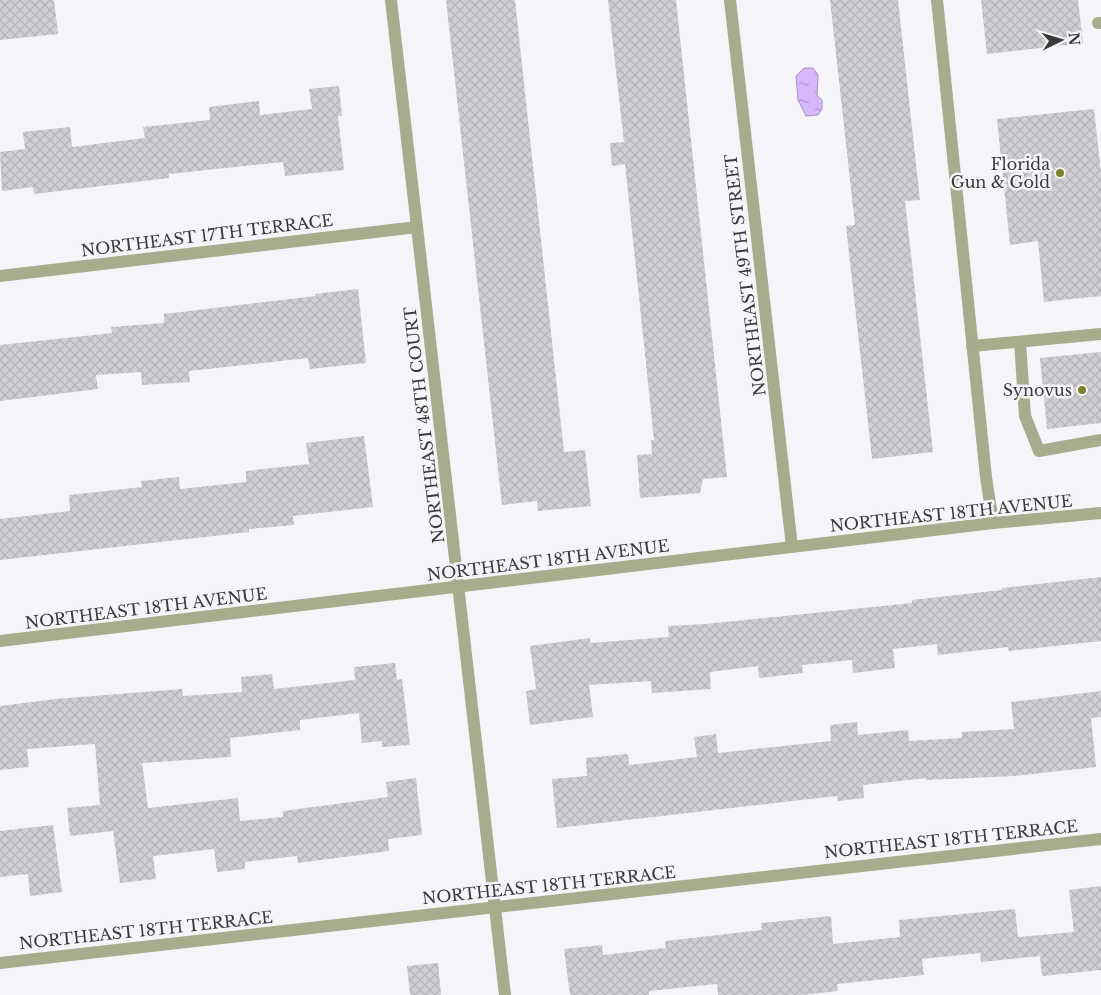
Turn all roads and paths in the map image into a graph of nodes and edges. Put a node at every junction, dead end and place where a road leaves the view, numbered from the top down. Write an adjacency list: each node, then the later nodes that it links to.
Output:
1 (391, 0): 4 (street, NORTHEAST 48TH COURT)
2 (730, 0): 12 (street, NORTHEAST 49TH STREET)
3 (937, 0): 8 (street)
4 (417, 227): 5 (street, NORTHEAST 17TH TERRACE); 13 (street, NORTHEAST 48TH COURT)
5 (0, 276)
6 (1101, 334): 7 (street)
7 (1020, 342): 8 (street); 9 (street)
8 (972, 346): 11 (street)
9 (1101, 440)
10 (1101, 513): 11 (street, NORTHEAST 18TH AVENUE)
11 (993, 523): 12 (street, NORTHEAST 18TH AVENUE)
12 (792, 547): 13 (street, NORTHEAST 18TH AVENUE)
13 (458, 587): 14 (street, NORTHEAST 18TH AVENUE); 16 (street, NORTHEAST 48TH COURT)
14 (0, 641)
15 (1101, 839): 16 (street, NORTHEAST 18TH TERRACE)
16 (495, 907): 17 (street, NORTHEAST 18TH TERRACE); 18 (street, NORTHEAST 48TH COURT)
17 (0, 963)
18 (505, 995)

